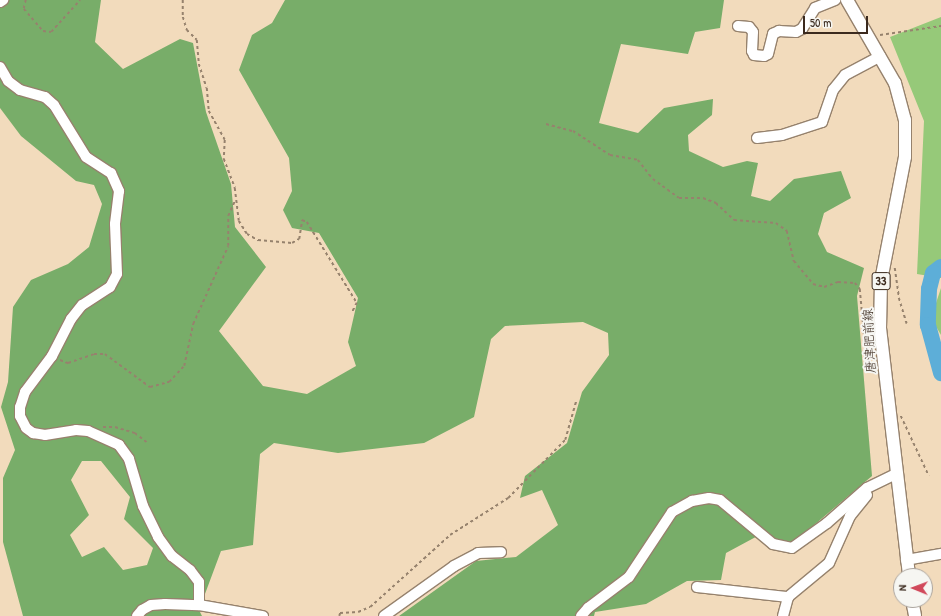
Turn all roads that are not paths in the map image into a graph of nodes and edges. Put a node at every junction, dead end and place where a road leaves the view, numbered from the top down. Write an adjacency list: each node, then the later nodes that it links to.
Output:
1 (835, 0): 3 (street)
2 (847, 0): 4 (main road, 唐津肥前線 / 33)
3 (738, 26)
4 (880, 56): 6 (street); 7 (main road, 唐津肥前線 / 33)
5 (0, 67): 15 (street)
6 (757, 138)
7 (896, 474): 8 (street); 11 (main road, 唐津肥前線 / 33)
8 (882, 479): 14 (street); 19 (street)
9 (501, 552): 18 (street)
10 (941, 554): 11 (street)
11 (906, 560): 12 (main road, 唐津肥前線 / 33)
12 (908, 568)
13 (696, 587): 14 (street)
14 (788, 597): 20 (street)
15 (198, 605): 16 (street); 17 (street)
16 (137, 616)
17 (263, 616)
18 (384, 616)
19 (581, 616)
20 (783, 616)

